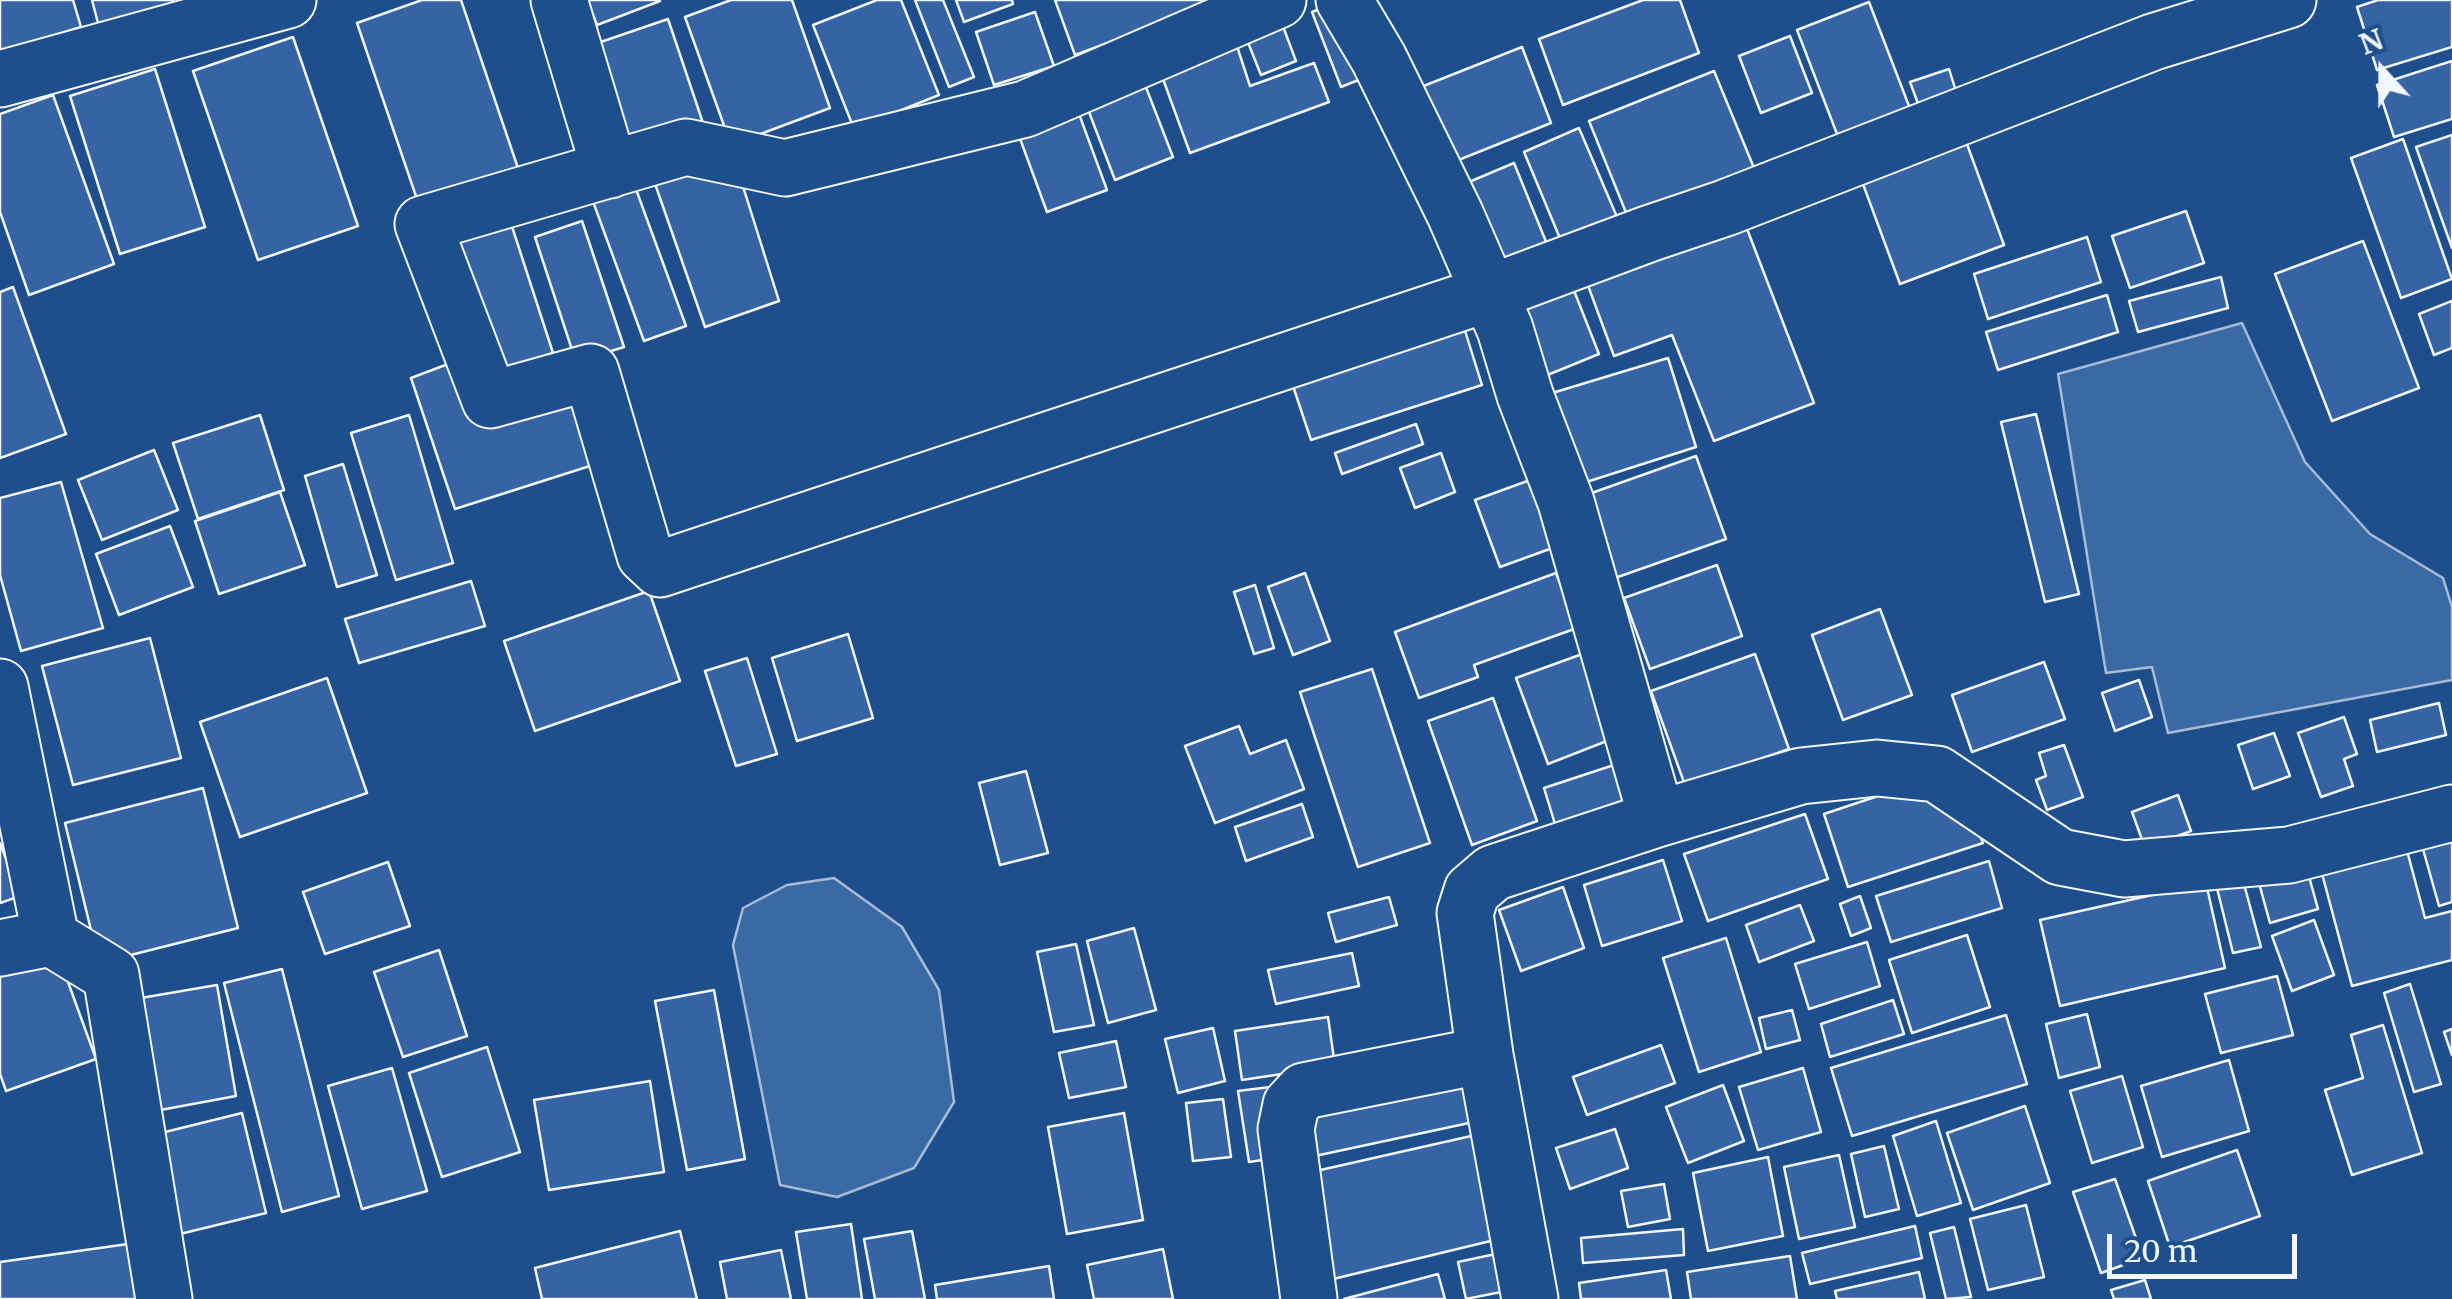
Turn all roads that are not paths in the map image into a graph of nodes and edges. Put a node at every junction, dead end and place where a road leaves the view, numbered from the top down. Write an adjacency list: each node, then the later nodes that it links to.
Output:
1 (288, 0): 6 (street)
2 (559, 0): 7 (street)
3 (1278, 0): 7 (street)
4 (1344, 0): 8 (street)
5 (2288, 0): 8 (street)
6 (0, 78)
7 (610, 170): 8 (street)
8 (1487, 294): 11 (street)
9 (0, 686): 12 (street)
10 (2452, 813): 11 (street)
11 (1657, 819): 13 (street)
12 (26, 943): 14 (street)
13 (1485, 1055): 15 (street); 16 (street)
14 (164, 1299)
15 (1309, 1299)
16 (1530, 1299)

